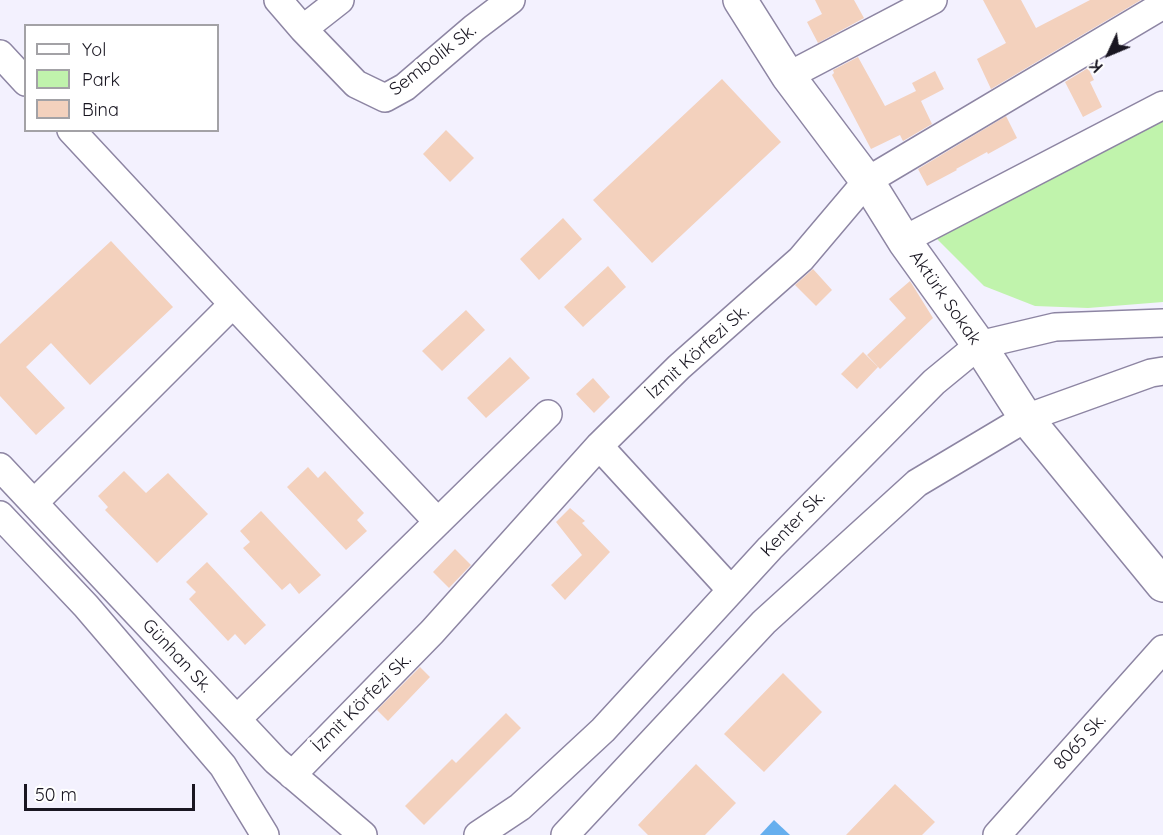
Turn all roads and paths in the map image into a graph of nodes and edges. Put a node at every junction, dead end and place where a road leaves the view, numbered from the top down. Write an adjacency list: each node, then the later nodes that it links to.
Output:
1 (278, 0): 7 (street, Sembolik Sk.)
2 (340, 0): 7 (street)
3 (512, 0): 7 (street, Sembolik Sk.)
4 (740, 0): 9 (street, Aktürk Sokak)
5 (933, 0): 9 (street)
6 (1163, 4): 13 (street, İzmit Körfezi Sk.)
7 (303, 29)
8 (0, 54): 10 (street)
9 (788, 76): 13 (street, Aktürk Sokak)
10 (24, 80)
11 (1163, 105): 14 (street)
12 (73, 132): 15 (street)
13 (867, 181): 14 (street, Aktürk Sokak); 21 (street, İzmit Körfezi Sk.)
14 (905, 242): 17 (street, Aktürk Sokak)
15 (233, 304): 23 (street); 24 (street)
16 (1163, 323): 17 (street, Kenter Sk.)
17 (979, 345): 20 (street, Aktürk Sokak); 27 (street, Kenter Sk.)
18 (1163, 371): 20 (street)
19 (548, 414): 24 (street)
20 (1026, 418): 26 (street, Aktürk Sokak); 34 (street)
21 (600, 446): 27 (street); 30 (street, İzmit Körfezi Sk.)
22 (0, 467): 23 (street, Günhan Sk.)
23 (34, 502): 29 (street, Günhan Sk.)
24 (438, 522): 29 (street)
25 (3, 525): 31 (street)
26 (1163, 585)
27 (731, 590): 33 (street, Kenter Sk.)
28 (1163, 649): 35 (street, 8065 Sk.)
29 (237, 720): 30 (street, Günhan Sk.)
30 (292, 775): 32 (street, Günhan Sk.)
31 (265, 835)
32 (363, 835)
33 (478, 835)
34 (565, 835)
35 (997, 835)

